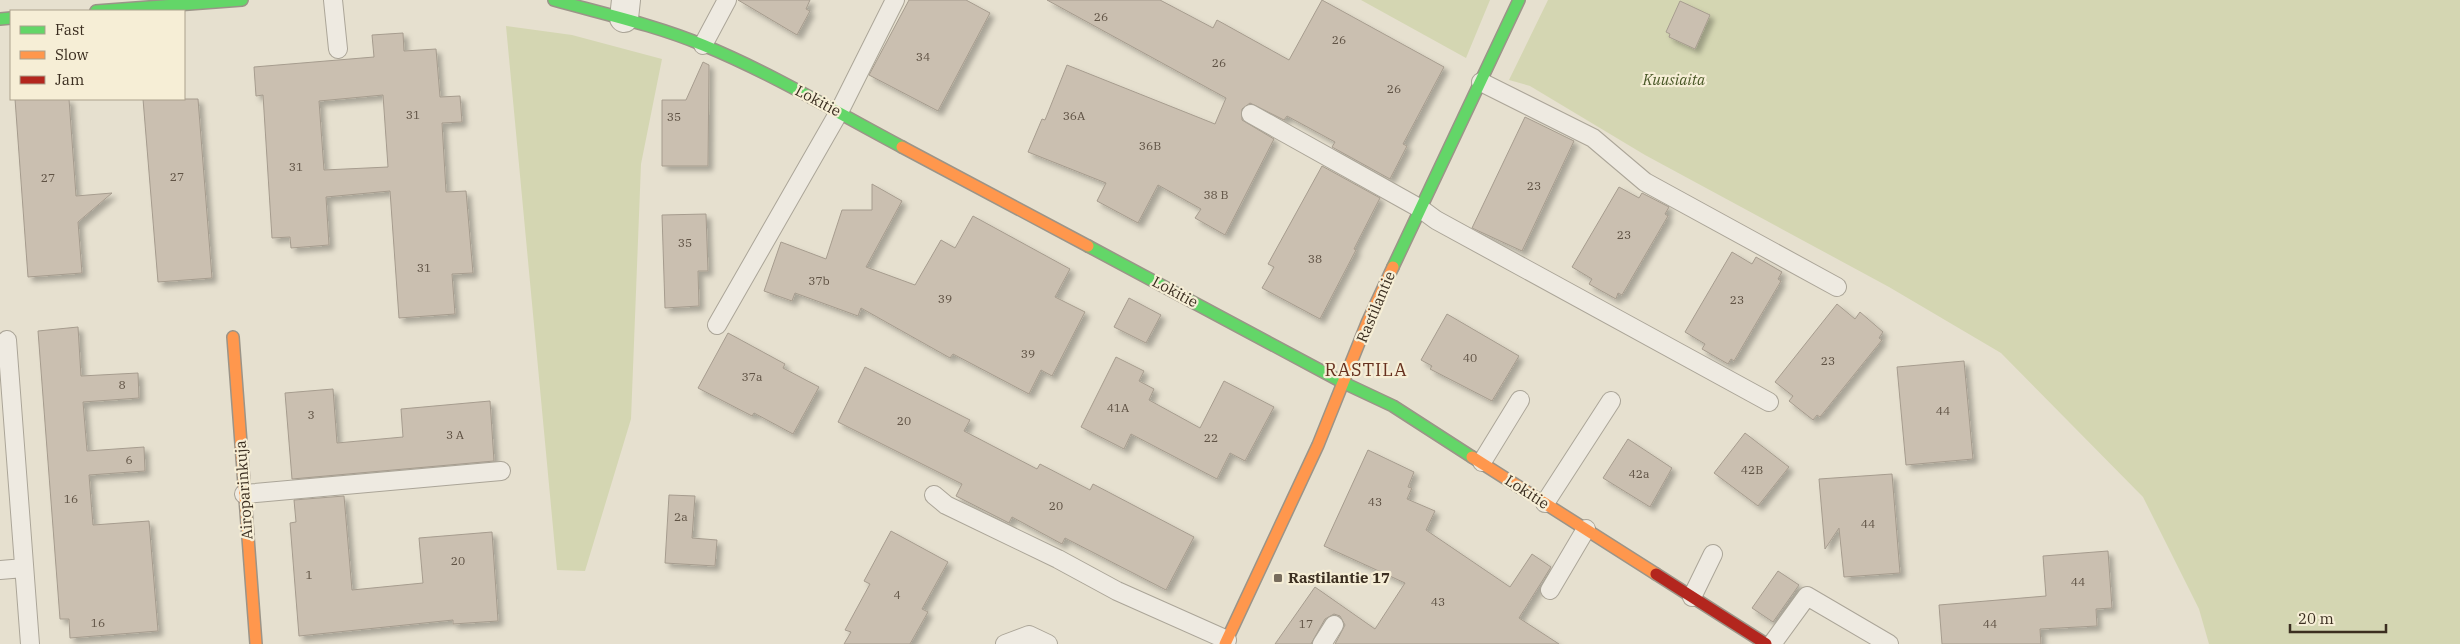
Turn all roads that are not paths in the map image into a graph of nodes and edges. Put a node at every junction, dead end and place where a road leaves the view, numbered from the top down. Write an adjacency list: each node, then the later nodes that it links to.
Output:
1 (242, 0): 7 (street)
2 (333, 0): 11 (lane)
3 (554, 0): 8 (street, Lokitie)
4 (727, 0): 10 (lane)
5 (895, 0): 13 (lane)
6 (1519, 0): 12 (street, Rastilantie)
7 (208, 1): 9 (street)
8 (625, 9): 10 (street, Lokitie)
9 (113, 10)
10 (703, 45): 13 (street, Lokitie)
11 (338, 49)
12 (1481, 82): 15 (street, Rastilantie); 16 (lane)
13 (839, 112): 17 (lane); 20 (street, Lokitie)
14 (1250, 114): 15 (lane)
15 (1421, 209): 20 (street, Rastilantie); 23 (lane)
16 (1837, 287)
17 (717, 325)
18 (233, 337): 26 (street, Airoparinkuja)
19 (7, 340): 31 (lane)
20 (1344, 383): 24 (street, Lokitie); 37 (street, Rastilantie)
21 (1520, 400): 24 (lane)
22 (1611, 401): 28 (lane)
23 (1769, 402)
24 (1482, 462): 28 (street, Lokitie)
25 (501, 471): 26 (lane)
26 (244, 494): 39 (street, Airoparinkuja)
27 (934, 495): 37 (lane)
28 (1545, 504): 29 (street, Lokitie)
29 (1586, 529): 33 (lane); 34 (street, Lokitie)
30 (1713, 554): 34 (lane)
31 (24, 568): 32 (lane); 38 (lane)
32 (0, 570)
33 (1550, 590)
34 (1692, 597): 36 (street, Lokitie)
35 (1334, 625): 42 (lane)
36 (1741, 638): 43 (street, Lokitie)
37 (1226, 642)
38 (30, 644)
39 (256, 644)
40 (1006, 644): 41 (lane)
41 (1048, 644)
42 (1322, 644)
43 (1766, 644)
44 (1772, 644): 45 (lane)
45 (1889, 644)

